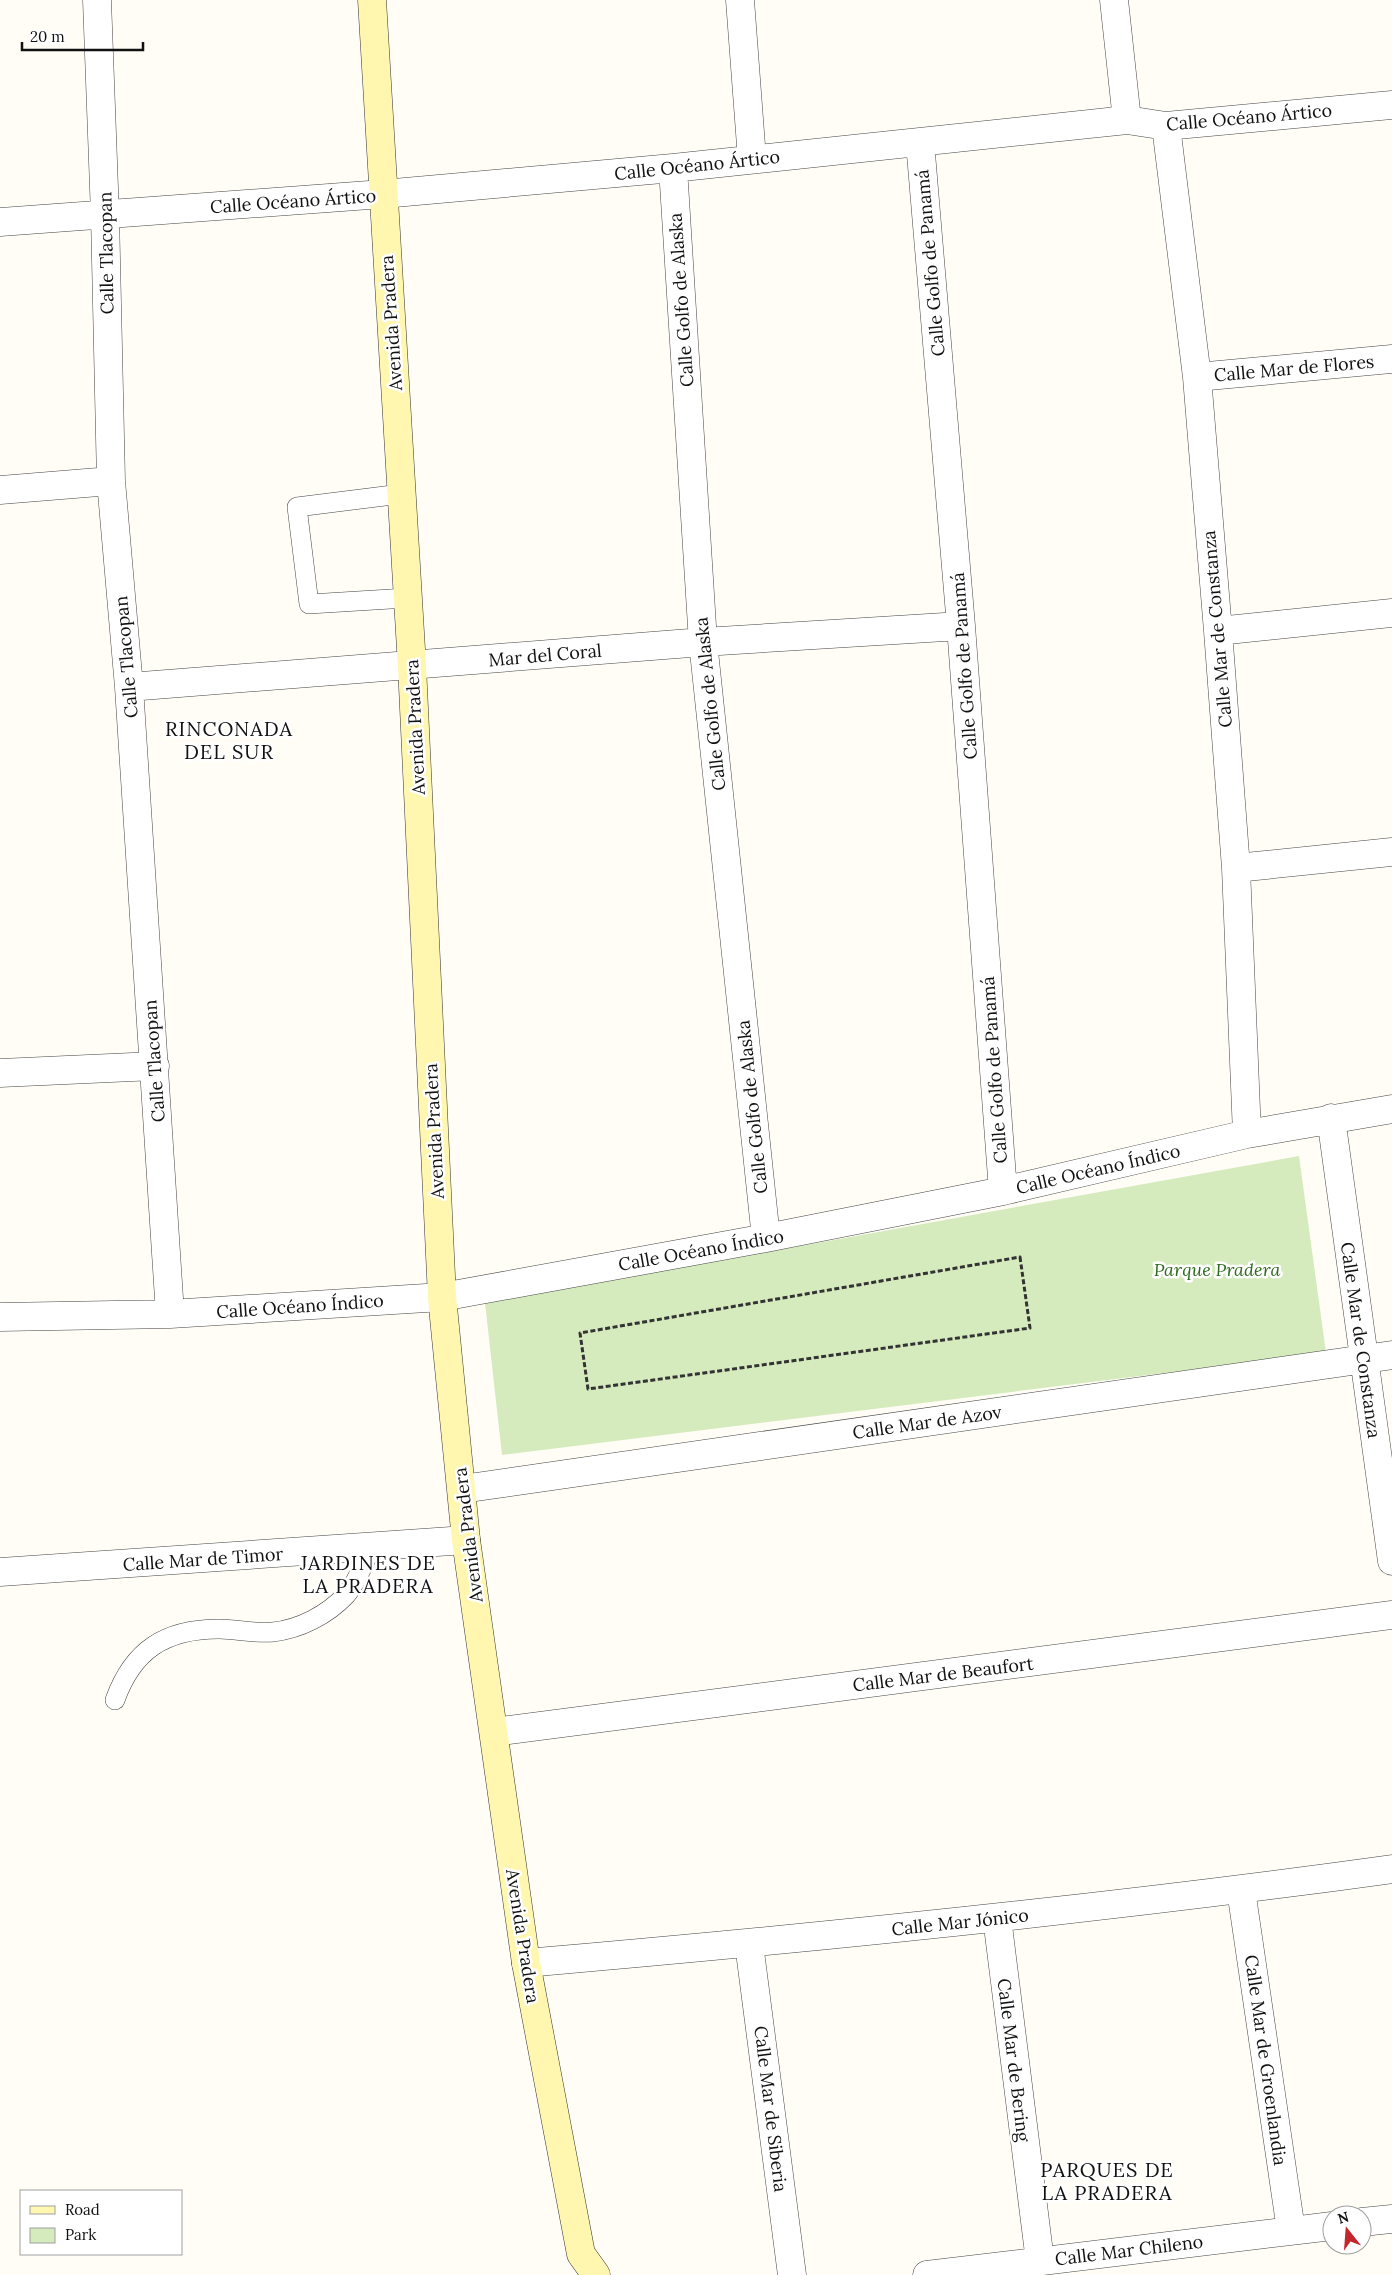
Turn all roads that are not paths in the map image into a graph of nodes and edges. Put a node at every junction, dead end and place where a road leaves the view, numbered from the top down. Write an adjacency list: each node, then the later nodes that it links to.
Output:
1 (97, 0): 12 (street, Calle Tlacopan)
2 (372, 0): 11 (street, Avenida Pradera)
3 (740, 0): 9 (street)
4 (1114, 0): 6 (street)
5 (1392, 105): 7 (street, Calle Océano Ártico)
6 (1127, 120): 7 (street, Calle Océano Ártico); 8 (street, Calle Océano Ártico)
7 (1166, 126): 15 (street, Calle Mar de Constanza)
8 (920, 142): 9 (street, Calle Océano Ártico); 21 (street, Calle Golfo de Panamá)
9 (752, 159): 10 (street, Calle Océano Ártico)
10 (673, 168): 11 (street, Calle Océano Ártico); 23 (street, Calle Golfo de Alaska)
11 (382, 194): 12 (street, Calle Océano Ártico); 18 (street, Avenida Pradera)
12 (106, 215): 13 (street, Calle Océano Ártico); 16 (street, Calle Tlacopan)
13 (0, 222)
14 (1392, 359): 15 (street, Calle Mar de Flores)
15 (1197, 377): 22 (street, Calle Mar de Constanza)
16 (111, 482): 17 (street); 25 (street, Calle Tlacopan)
17 (0, 490)
18 (401, 494): 19 (street, Avenida Pradera); 19 (lane)
19 (407, 598): 24 (street, Avenida Pradera)
20 (1392, 613): 22 (street)
21 (961, 626): 23 (street, Mar del Coral); 33 (street, Calle Golfo de Panamá)
22 (1218, 630): 27 (street, Calle Mar de Constanza)
23 (703, 642): 24 (street, Mar del Coral); 34 (street, Calle Golfo de Alaska)
24 (412, 666): 25 (street, Mar del Coral); 35 (street, Avenida Pradera)
25 (129, 687): 28 (street, Calle Tlacopan)
26 (1392, 852): 27 (street)
27 (1236, 868): 32 (street, Calle Mar de Constanza)
28 (155, 1066): 29 (street); 36 (street, Calle Tlacopan)
29 (0, 1073)
30 (1392, 1109): 31 (street, Calle Océano Índico)
31 (1331, 1118): 32 (street, Calle Océano Índico); 39 (street, Calle Mar de Constanza)
32 (1247, 1134): 33 (street, Calle Océano Índico)
33 (1003, 1191): 34 (street, Calle Océano Índico)
34 (766, 1238): 35 (street, Calle Océano Índico)
35 (442, 1297): 36 (street, Calle Océano Índico); 40 (street, Avenida Pradera)
36 (170, 1314): 37 (street, Calle Océano Índico)
37 (0, 1317)
38 (1392, 1355): 39 (street, Calle Mar de Azov)
39 (1364, 1358): 40 (street, Calle Mar de Azov); 43 (street, Calle Mar de Constanza)
40 (462, 1489): 41 (street, Avenida Pradera)
41 (466, 1540): 42 (street, Calle Mar de Timor); 47 (street, Avenida Pradera)
42 (371, 1548): 44 (street, Calle Mar de Timor); 46 (lane)
43 (1392, 1561)
44 (0, 1572)
45 (1392, 1615): 47 (street, Calle Mar de Beaufort)
46 (115, 1700)
47 (494, 1732): 52 (street, Avenida Pradera)
48 (1392, 1869): 49 (street, Calle Mar Jónico)
49 (1241, 1890): 50 (street, Calle Mar Jónico); 56 (street, Calle Mar de Groenlandia)
50 (997, 1918): 51 (street, Calle Mar Jónico); 57 (street, Calle Mar de Bering)
51 (749, 1944): 52 (street, Calle Mar Jónico); 59 (street, Calle Mar de Siberia)
52 (526, 1963): 58 (street, Avenida Pradera)
53 (1392, 2219): 54 (street)
54 (1372, 2221)
55 (1322, 2227): 56 (street, Calle Mar Chileno)
56 (1291, 2230): 57 (street, Calle Mar Chileno)
57 (1040, 2261): 60 (street, Calle Mar Chileno)
58 (584, 2268)
59 (792, 2275)
60 (927, 2275)

